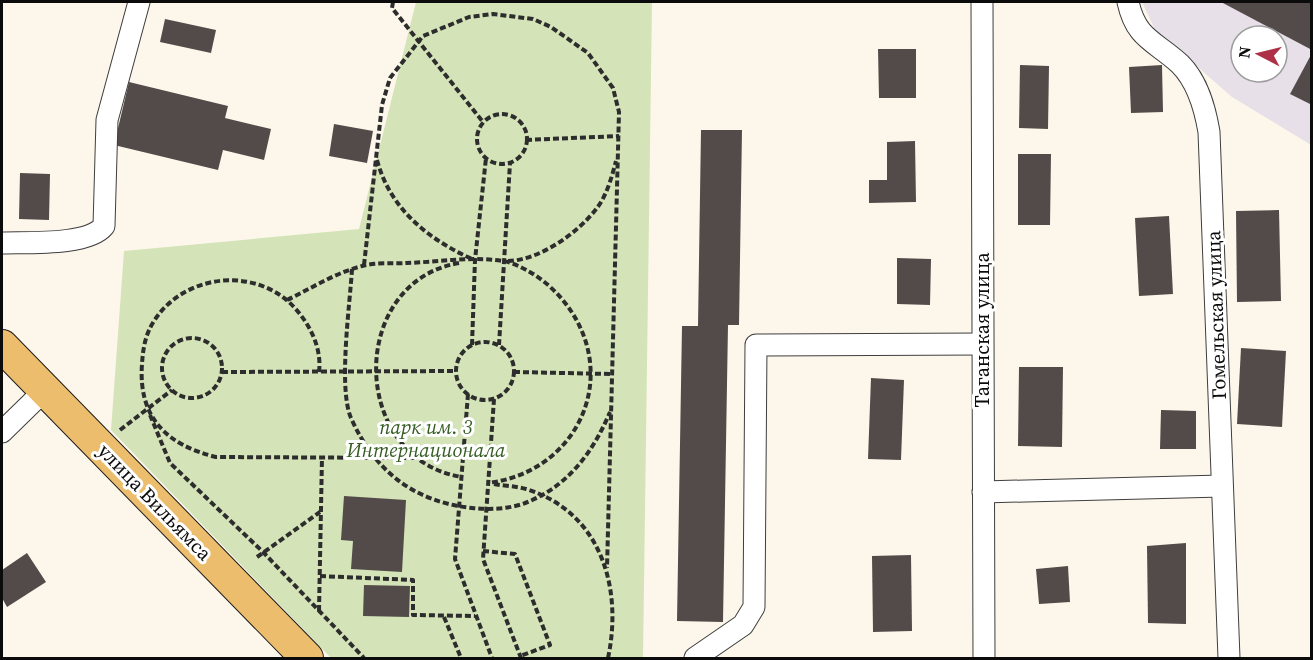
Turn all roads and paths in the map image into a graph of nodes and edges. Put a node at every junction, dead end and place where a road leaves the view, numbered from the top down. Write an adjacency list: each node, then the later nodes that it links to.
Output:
1 (139, 2): 13 (street)
2 (393, 2): 5 (path)
3 (982, 2): 19 (street, Таганская улица)
4 (1128, 2): 44 (street, Гомельская улица)
5 (419, 41): 6 (path); 7 (path); 10 (path)
6 (483, 122): 8 (path); 11 (path)
7 (619, 136): 8 (path); 9 (path)
8 (526, 140): 12 (path)
9 (618, 155): 15 (path); 30 (path)
10 (376, 157): 14 (path); 16 (path)
11 (486, 159): 12 (path); 14 (path)
12 (510, 163): 15 (path)
13 (2, 243)
14 (476, 260): 15 (path); 16 (path); 20 (path); 27 (path)
15 (504, 261): 21 (path); 29 (path)
16 (364, 265): 17 (path)
17 (352, 269): 18 (path); 26 (path)
18 (287, 300): 25 (path); 35 (path)
19 (982, 344): 45 (street, Таганская улица); 64 (street)
20 (472, 345): 21 (path); 23 (path)
21 (499, 345): 28 (path)
22 (2, 346): 31 (main road, улица Вильямса)
23 (456, 371): 27 (path); 33 (path)
24 (222, 372): 25 (path); 32 (path); 32 (path)
25 (319, 372): 26 (path)
26 (345, 372): 27 (path); 40 (path)
27 (374, 372): 41 (path)
28 (514, 372): 29 (path); 34 (path)
29 (592, 374): 30 (path); 43 (path)
30 (612, 374): 36 (path)
31 (46, 389): 37 (street); 38 (main road, улица Вильямса)
32 (172, 390): 35 (path)
33 (468, 394): 34 (path); 42 (path)
34 (494, 399): 43 (path)
35 (147, 409): 38 (path); 39 (path); 51 (path)
36 (612, 409): 46 (path); 53 (path)
37 (2, 432)
38 (100, 445): 59 (main road, улица Вильямса)
39 (322, 457): 40 (path); 49 (path)
40 (376, 458): 41 (path); 47 (path)
41 (415, 458): 42 (path)
42 (462, 477): 47 (path)
43 (487, 483): 46 (path); 48 (path)
44 (1222, 486): 45 (street); 66 (street, Гомельская улица)
45 (983, 492): 65 (street, Таганская улица)
46 (541, 495): 48 (path); 53 (path)
47 (459, 507): 48 (path); 56 (path)
48 (486, 510): 50 (path)
49 (321, 511): 51 (path); 54 (path)
50 (483, 551): 58 (path); 58 (path)
51 (263, 552): 52 (path); 55 (path)
52 (257, 556)
53 (607, 568): 63 (path)
54 (320, 576): 55 (path); 57 (path)
55 (319, 611): 60 (path)
56 (475, 616): 57 (path); 62 (path)
57 (444, 617): 61 (path)
58 (521, 657)
59 (307, 658)
60 (364, 658)
61 (461, 658)
62 (492, 658)
63 (608, 658)
64 (695, 658)
65 (984, 658)
66 (1229, 658)

